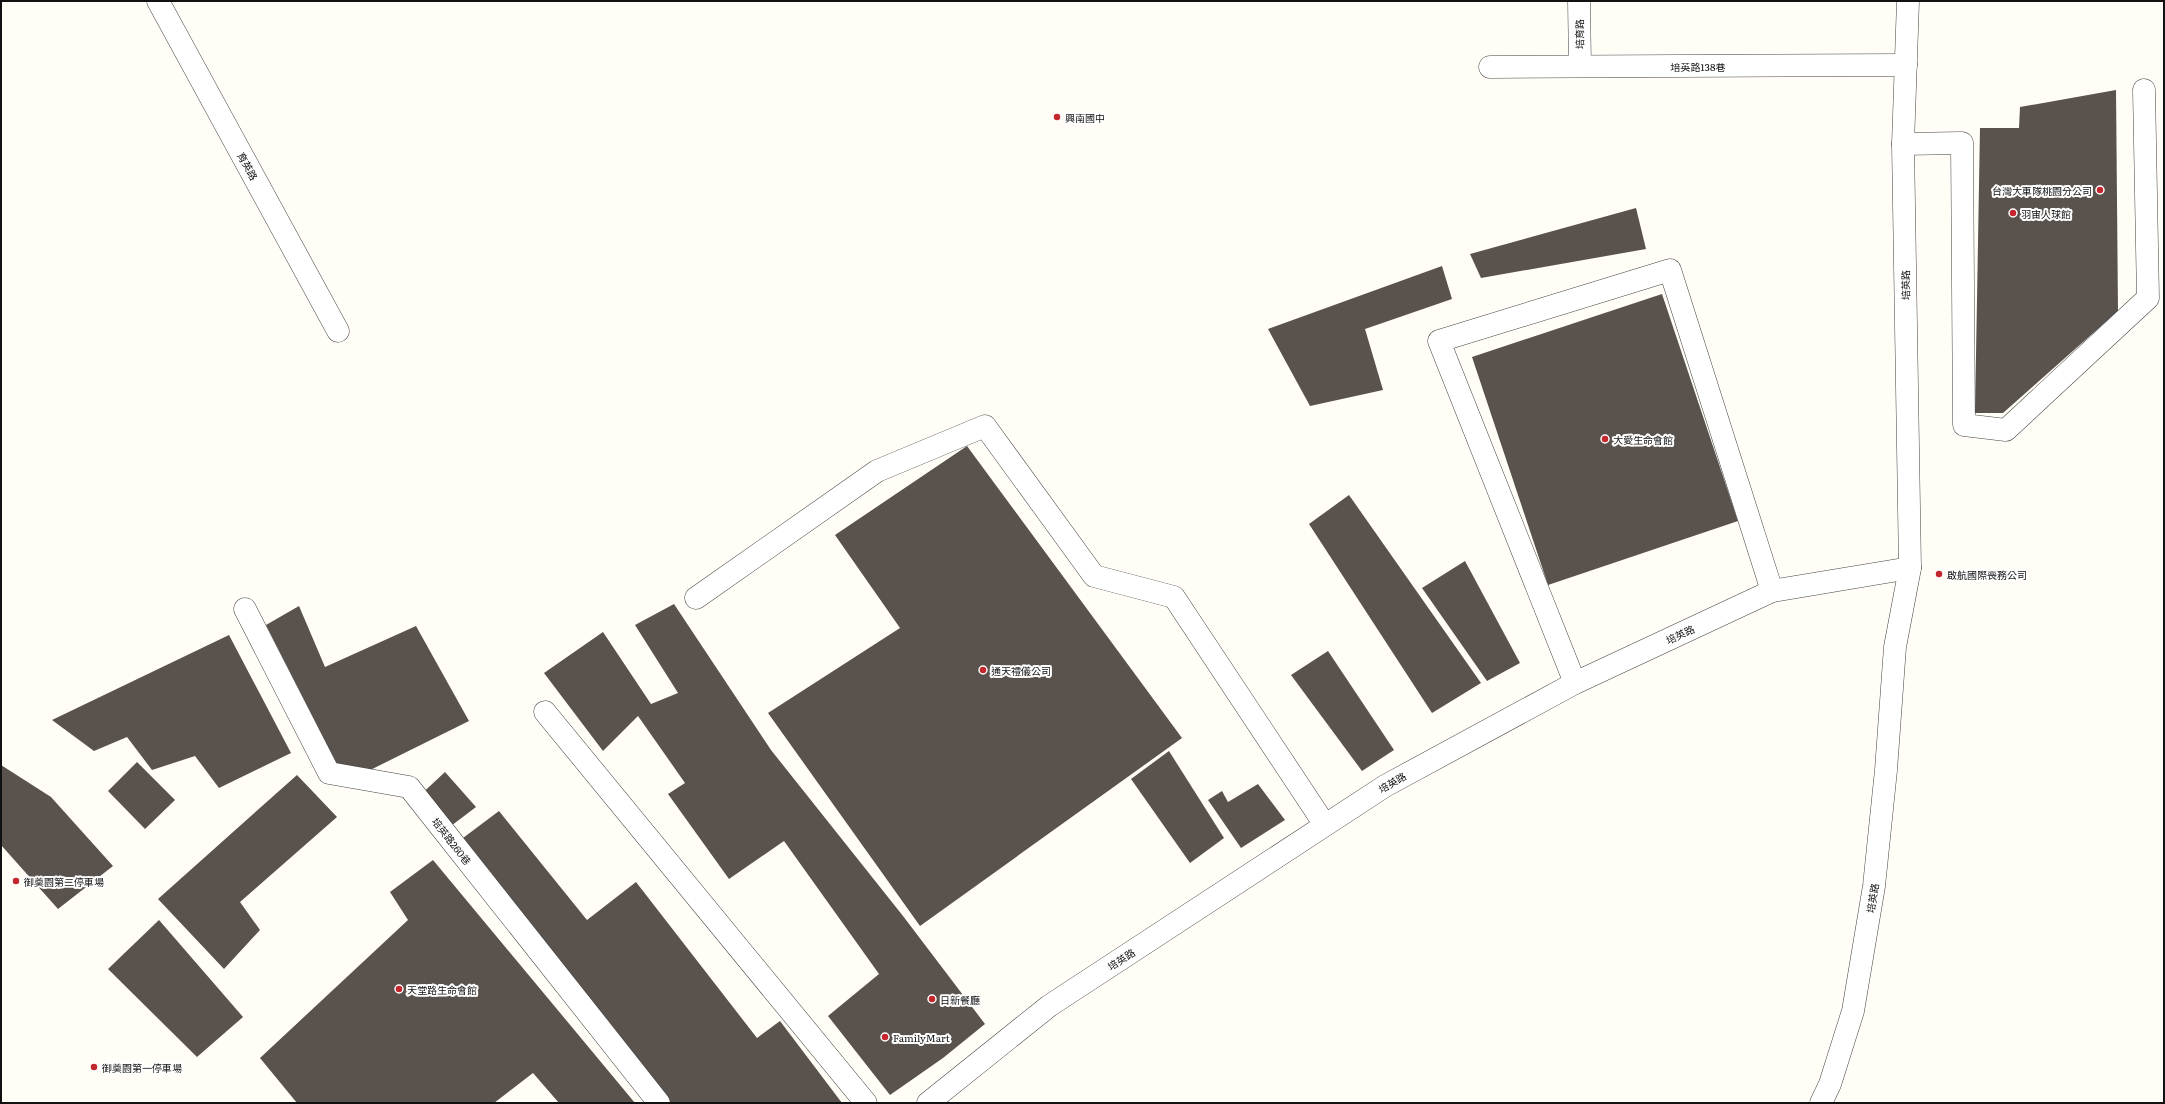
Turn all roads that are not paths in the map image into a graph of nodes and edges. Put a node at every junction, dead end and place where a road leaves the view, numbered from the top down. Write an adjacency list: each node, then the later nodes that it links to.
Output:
1 (158, 1): 9 (street, 育英路)
2 (1579, 1): 5 (street, 培育路)
3 (1908, 1): 4 (street, 培英路)
4 (1906, 65): 5 (street, 培英路138巷); 8 (street, 培英路)
5 (1580, 66): 6 (street, 培英路138巷)
6 (1490, 67)
7 (2144, 90): 8 (street)
8 (1903, 144): 10 (street, 培英路)
9 (338, 331)
10 (1910, 568): 11 (street, 培英路); 20 (street, 培英路)
11 (1772, 591): 14 (street, 培英路); 14 (street)
12 (696, 598): 16 (street)
13 (245, 609): 17 (street, 培英路260巷)
14 (1575, 683): 16 (street, 培英路)
15 (545, 712): 18 (street)
16 (1325, 825): 19 (street, 培英路)
17 (659, 1103)
18 (866, 1103)
19 (928, 1103)
20 (1821, 1103)

